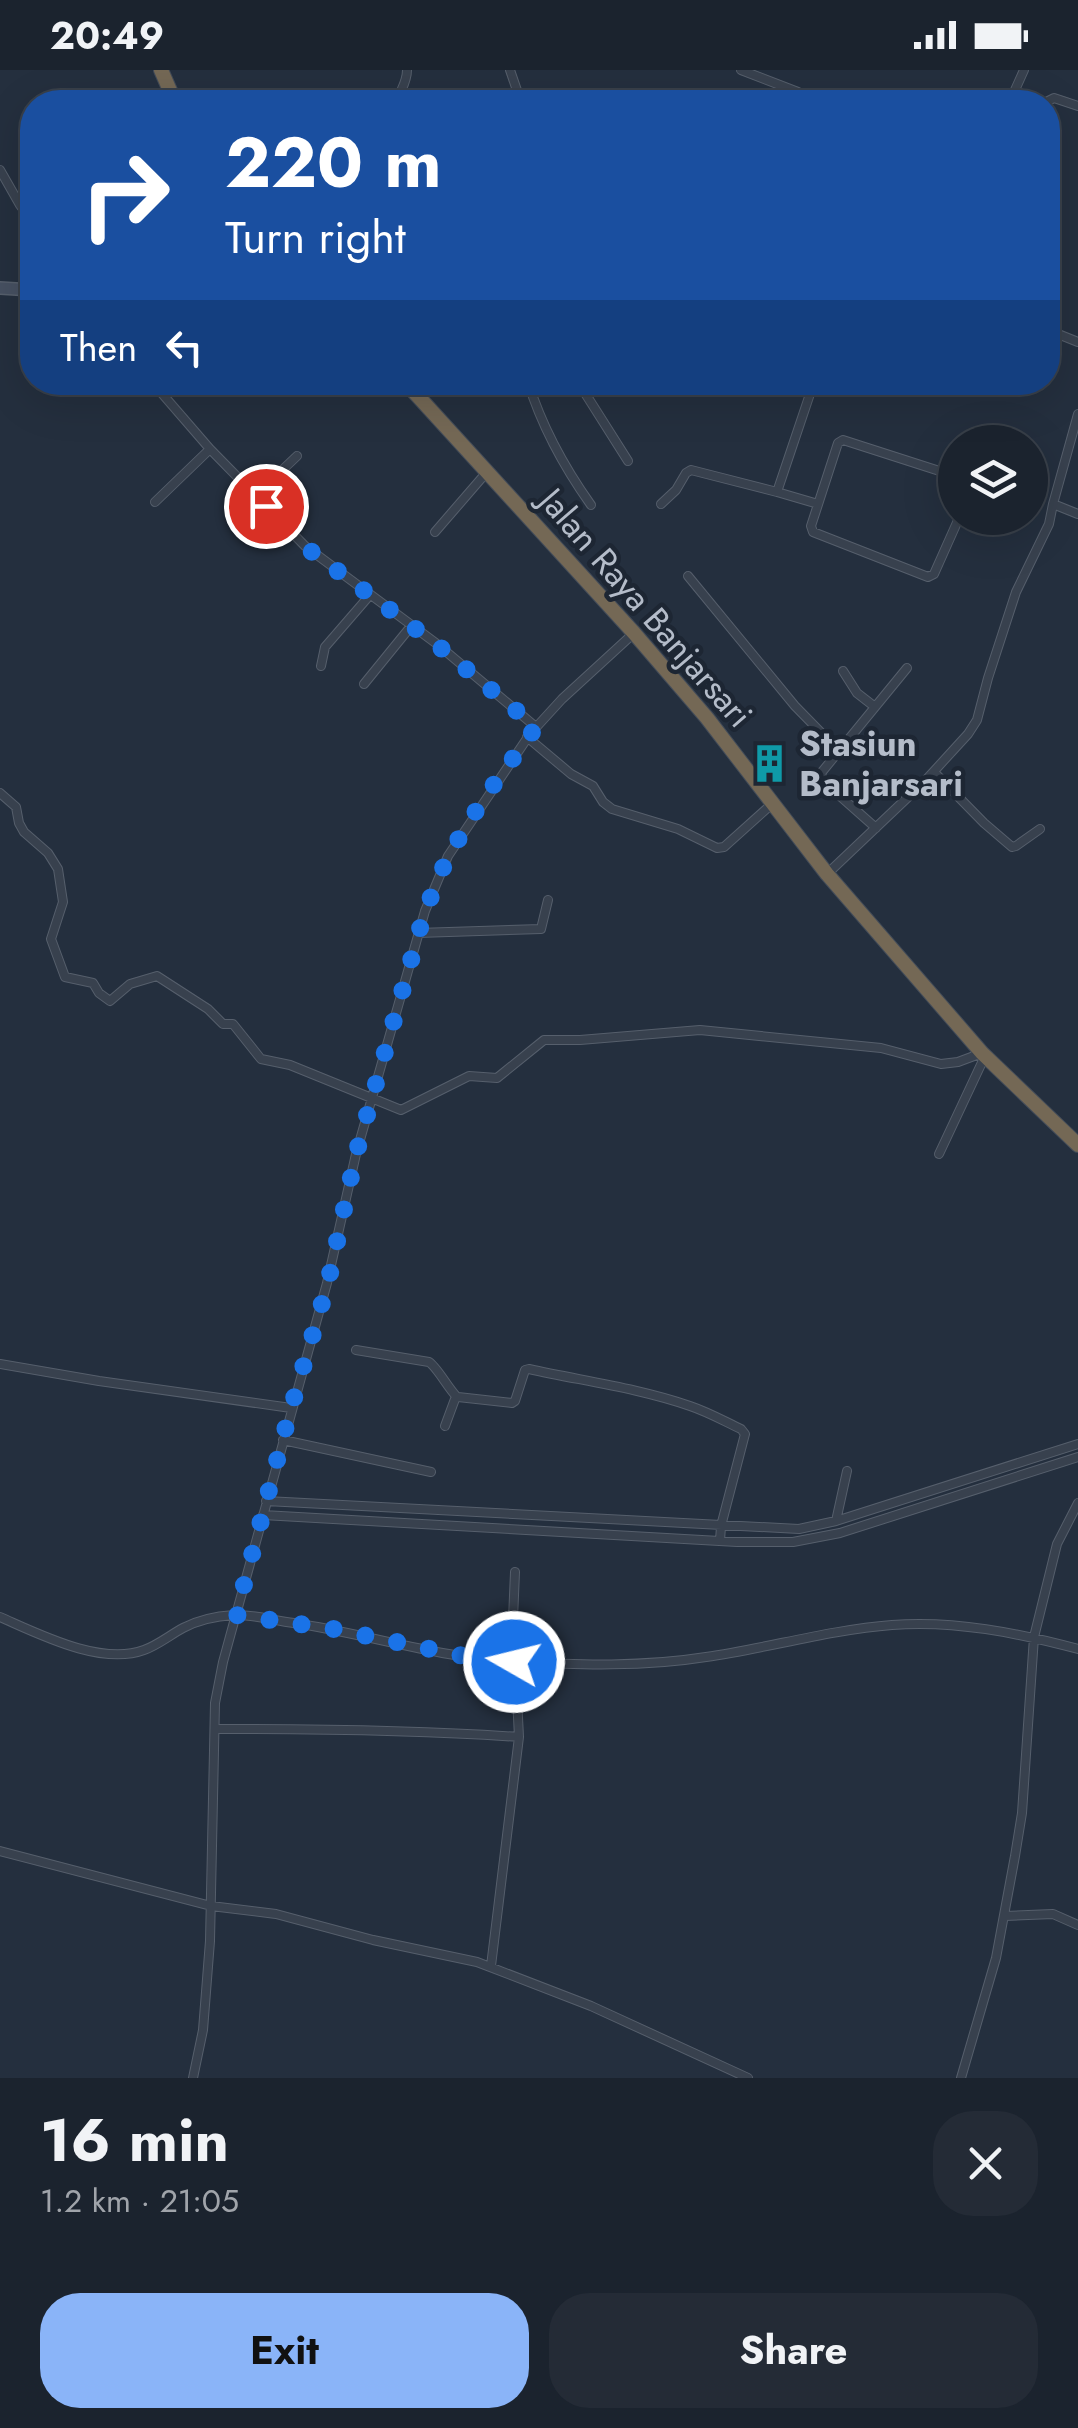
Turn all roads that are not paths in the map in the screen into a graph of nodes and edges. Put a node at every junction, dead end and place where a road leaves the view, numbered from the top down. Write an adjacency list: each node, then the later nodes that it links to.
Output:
1 (740, 70): 2 (street)
2 (793, 90)
3 (0, 170): 4 (street)
4 (20, 205)
5 (163, 395): 11 (street)
6 (419, 395): 15 (highway, Jalan Raya Banjarsari)
7 (533, 395): 22 (street)
8 (586, 395): 13 (street)
9 (810, 395): 16 (street)
10 (1078, 414): 21 (street)
11 (210, 449): 17 (street); 18 (street)
12 (297, 456): 17 (street)
13 (628, 461)
14 (938, 471): 20 (street)
15 (486, 473): 24 (street); 29 (highway, Jalan Raya Banjarsari)
16 (777, 492): 19 (street); 20 (street)
17 (256, 495): 27 (street)
18 (155, 502)
19 (661, 504)
20 (818, 504): 25 (street)
21 (1053, 504): 23 (street); 38 (street)
22 (591, 506)
23 (1078, 514)
24 (435, 532)
25 (951, 535)
26 (688, 576): 37 (street)
27 (370, 595): 28 (street); 30 (street)
28 (412, 624): 33 (street); 35 (street)
29 (634, 632): 35 (street); 40 (highway, Jalan Raya Banjarsari)
30 (321, 666)
31 (907, 668): 34 (street)
32 (842, 670): 34 (street)
33 (364, 684)
34 (875, 707): 37 (street)
35 (536, 727): 36 (street)
36 (528, 738): 40 (street); 45 (street)
37 (838, 752): 41 (street)
38 (934, 772): 41 (street); 42 (street)
39 (0, 793): 47 (street)
40 (773, 803): 43 (highway, Jalan Raya Banjarsari)
41 (876, 828): 43 (street)
42 (1040, 829)
43 (827, 874): 46 (highway, Jalan Raya Banjarsari)
44 (548, 900): 45 (street)
45 (418, 933): 47 (street)
46 (984, 1055): 47 (street); 48 (highway, Jalan Raya Banjarsari); 49 (street)
47 (373, 1099): 53 (street)
48 (1078, 1145)
49 (939, 1154)
50 (356, 1350): 52 (street)
51 (0, 1364): 53 (street)
52 (457, 1397): 54 (street); 69 (street)
53 (291, 1408): 55 (street)
54 (445, 1426)
55 (282, 1440): 59 (street); 60 (street)
56 (1078, 1444): 62 (street)
57 (1078, 1457): 62 (street)
58 (847, 1471): 66 (street)
59 (431, 1472)
60 (266, 1500): 63 (street); 64 (street)
61 (1078, 1503): 74 (street)
62 (909, 1505): 66 (street); 68 (street)
63 (389, 1514): 64 (street); 65 (street); 65 (street)
64 (262, 1515): 72 (street)
65 (521, 1522): 67 (street); 67 (street)
66 (836, 1522): 68 (street)
67 (641, 1529): 69 (street); 69 (street)
68 (822, 1531): 70 (street); 70 (street)
69 (720, 1535): 70 (street); 70 (street)
70 (761, 1535)
71 (516, 1572): 76 (street)
72 (236, 1615): 73 (street); 76 (street); 77 (street)
73 (0, 1617)
74 (1034, 1637): 75 (street); 76 (street); 81 (street)
75 (1078, 1649)
76 (514, 1662): 78 (street)
77 (214, 1729): 78 (street); 80 (street)
78 (519, 1737): 83 (street)
79 (0, 1850): 80 (street)
80 (211, 1906): 83 (street); 84 (street)
81 (1004, 1916): 82 (street); 86 (street)
82 (1078, 1925)
83 (491, 1966): 85 (street)
84 (193, 2078)
85 (748, 2078)
86 (961, 2078)

